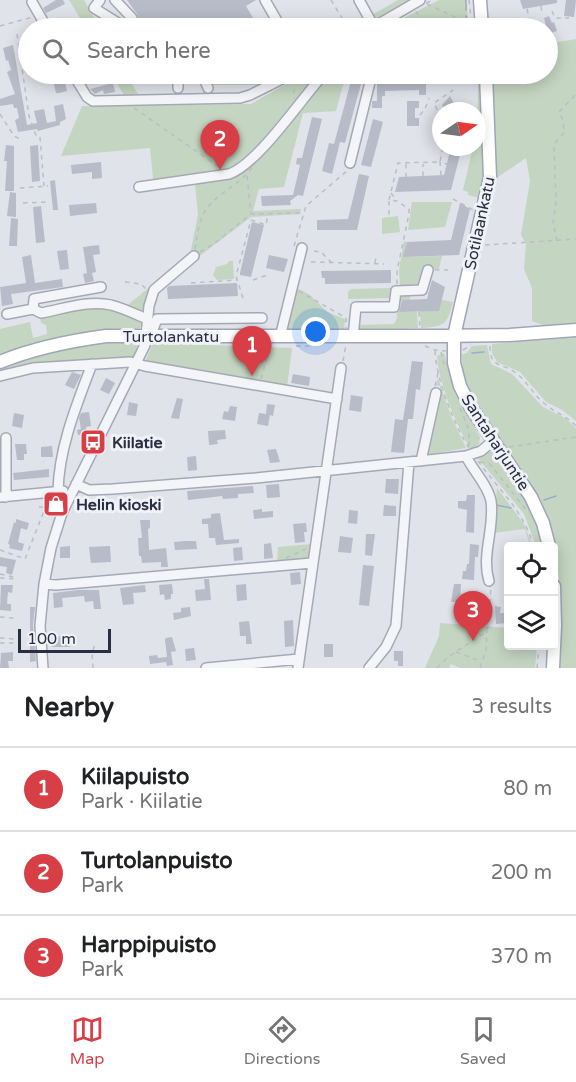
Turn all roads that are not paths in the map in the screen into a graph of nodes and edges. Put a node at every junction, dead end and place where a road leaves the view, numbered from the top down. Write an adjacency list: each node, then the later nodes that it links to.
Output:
1 (100, 0): 9 (street)
2 (115, 0): 10 (street)
3 (265, 0): 11 (street)
4 (358, 0): 12 (street)
5 (480, 0): 14 (main road)
6 (32, 2): 8 (street)
7 (420, 4): 13 (street)
8 (40, 18)
9 (110, 18)
10 (132, 18)
11 (275, 18)
12 (368, 18)
13 (393, 18)
14 (477, 18)
15 (79, 84): 18 (street)
16 (178, 84): 22 (street)
17 (206, 84): 23 (street)
18 (274, 84)
19 (315, 84): 25 (street)
20 (370, 84): 24 (street)
21 (487, 84): 36 (main road, Sotilaankatu)
22 (178, 88)
23 (208, 88)
24 (350, 163)
25 (139, 187)
26 (302, 248): 38 (street)
27 (194, 256): 33 (street)
28 (428, 270): 37 (street)
29 (101, 287): 30 (street)
30 (37, 311): 31 (street); 33 (street)
31 (7, 314)
32 (262, 318): 35 (street)
33 (147, 319): 35 (street)
34 (576, 330): 36 (main road, Turtolankatu)
35 (148, 335): 38 (main road, Turtolankatu); 39 (main road, Turtolankatu); 41 (street)
36 (454, 336): 37 (main road, Turtolankatu); 47 (main road, Santaharjuntie)
37 (348, 339): 38 (main road, Turtolankatu)
38 (275, 340)
39 (0, 362)
40 (92, 364): 41 (street); 43 (street); 53 (street)
41 (136, 364): 45 (street); 52 (street)
42 (341, 368): 45 (street)
43 (0, 376)
44 (435, 391): 49 (street)
45 (337, 399): 51 (street)
46 (6, 438): 55 (street)
47 (496, 445): 48 (street); 56 (main road, Santaharjuntie)
48 (466, 456): 49 (street); 58 (street)
49 (421, 461): 50 (street)
50 (409, 462): 51 (street); 64 (street)
51 (326, 471): 52 (street); 57 (street)
52 (76, 484): 54 (street)
53 (55, 491): 54 (street); 55 (street)
54 (72, 493): 59 (street)
55 (3, 497)
56 (548, 542)
57 (312, 563): 59 (street); 61 (street)
58 (489, 581)
59 (44, 584): 62 (street)
60 (554, 596): 65 (main road)
61 (299, 663): 63 (street)
62 (43, 668)
63 (206, 668)
64 (369, 668)
65 (553, 668)

